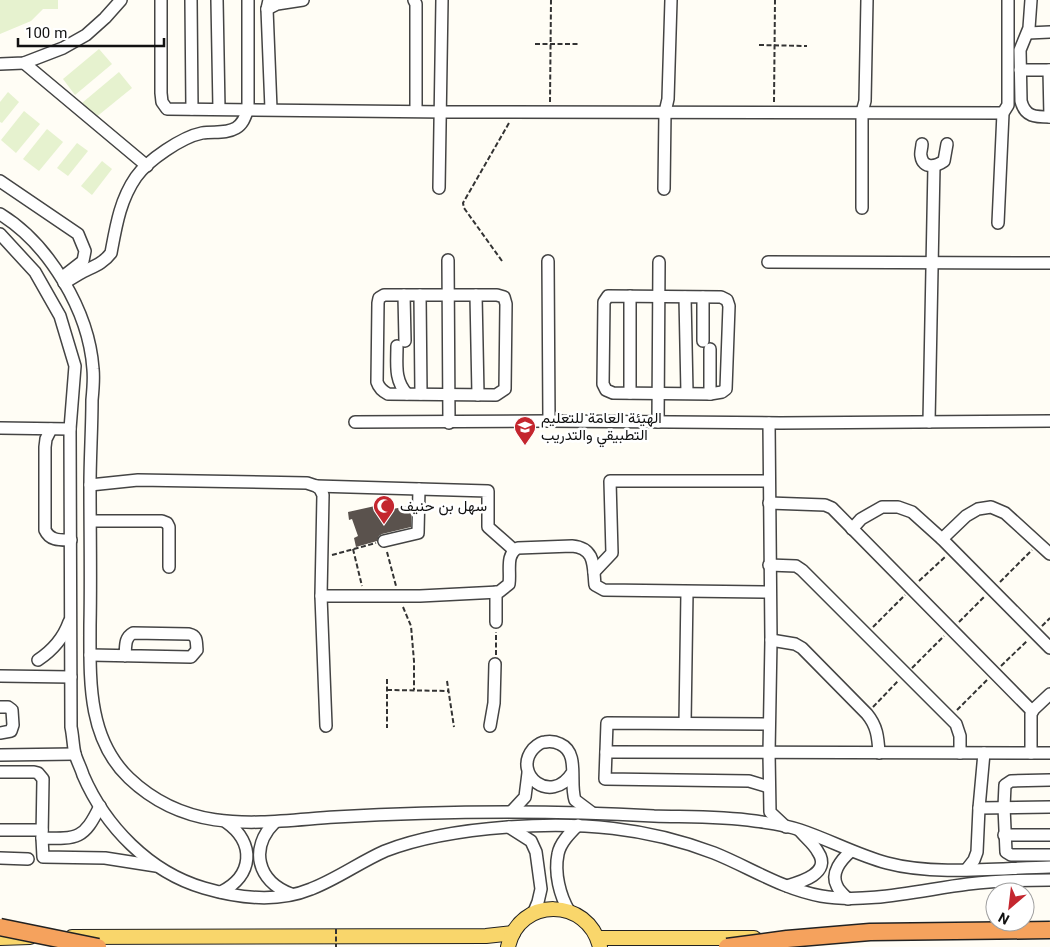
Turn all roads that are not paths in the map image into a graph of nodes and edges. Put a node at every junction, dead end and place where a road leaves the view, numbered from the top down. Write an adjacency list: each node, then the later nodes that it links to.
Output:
1 (121, 0): 21 (street)
2 (161, 0): 25 (street)
3 (191, 0): 25 (street)
4 (217, 0): 26 (street)
5 (248, 0): 27 (street)
6 (297, 0): 7 (street); 18 (street)
7 (303, 0)
8 (414, 0): 29 (street)
9 (442, 0): 30 (street)
10 (448, 0): 30 (street)
11 (665, 0): 31 (street)
12 (672, 0): 31 (street)
13 (860, 0): 32 (street)
14 (867, 0): 32 (street)
15 (1000, 0): 33 (street)
16 (1008, 0): 33 (street)
17 (1031, 0): 20 (street)
18 (268, 4): 28 (street)
19 (1050, 32): 20 (street)
20 (1028, 33): 23 (street)
21 (24, 63): 22 (street); 37 (street)
22 (0, 64)
23 (1020, 70): 24 (street); 34 (street)
24 (1049, 70): 34 (street)
25 (192, 109): 26 (street)
26 (219, 109): 27 (street)
27 (248, 109): 28 (street); 37 (street)
28 (271, 109): 29 (street)
29 (416, 111): 30 (street)
30 (443, 112): 31 (street); 40 (street)
31 (665, 112): 32 (street); 41 (street)
32 (862, 112): 33 (street); 42 (street)
33 (1003, 113): 44 (street)
34 (1050, 116)
35 (922, 144): 38 (street)
36 (947, 144): 38 (street)
37 (147, 166): 47 (street)
38 (934, 166): 52 (street)
39 (0, 181): 46 (street)
40 (442, 188)
41 (664, 189)
42 (862, 208)
43 (0, 214): 54 (street)
44 (998, 223)
45 (0, 234): 80 (street)
46 (85, 251): 47 (street); 54 (street)
47 (107, 259): 54 (street)
48 (448, 260): 57 (street)
49 (548, 261): 71 (street)
50 (659, 262): 60 (street)
51 (768, 262): 52 (street)
52 (932, 262): 53 (street); 75 (street)
53 (1050, 262)
54 (62, 280): 83 (street)
55 (404, 295): 56 (street); 66 (street); 66 (street)
56 (420, 295): 57 (street); 67 (street)
57 (448, 295): 58 (street); 68 (street)
58 (476, 295): 70 (street); 70 (street)
59 (630, 296): 60 (street); 63 (street); 63 (street)
60 (659, 296): 61 (street); 64 (street)
61 (685, 297): 62 (street); 65 (street)
62 (703, 297): 69 (street); 69 (street)
63 (630, 393): 64 (street)
64 (658, 393): 65 (street); 74 (street)
65 (687, 393): 69 (street)
66 (407, 394): 67 (street)
67 (421, 394): 68 (street)
68 (449, 394): 70 (street); 76 (street)
69 (710, 394)
70 (478, 395)
71 (549, 421): 74 (street); 76 (street)
72 (1050, 421): 75 (street)
73 (355, 422): 76 (street)
74 (658, 422): 77 (street)
75 (929, 422): 77 (street)
76 (449, 423)
77 (769, 423): 82 (street)
78 (0, 428): 79 (street)
79 (51, 429): 80 (street); 91 (street)
80 (70, 429): 86 (street)
81 (63, 444): 86 (street)
82 (769, 481): 87 (street); 97 (street)
83 (90, 485): 84 (street); 88 (street)
84 (316, 486): 85 (street); 101 (street)
85 (419, 489): 92 (street); 93 (street)
86 (71, 500): 91 (street)
87 (769, 503): 89 (street); 95 (street)
88 (91, 521): 96 (street); 106 (street)
89 (852, 529): 90 (street); 114 (street)
90 (942, 539): 94 (street); 105 (street)
91 (71, 540): 102 (street)
92 (384, 541)
93 (514, 550): 97 (street); 98 (street)
94 (1050, 554)
95 (770, 565): 100 (street); 123 (street)
96 (169, 567)
97 (594, 572): 99 (street)
98 (496, 592): 101 (street); 103 (street)
99 (687, 592): 100 (street); 115 (street)
100 (770, 592): 104 (street)
101 (321, 596): 117 (street)
102 (71, 618): 108 (street); 111 (street)
103 (496, 622)
104 (771, 640): 116 (street); 122 (street)
105 (1050, 648)
106 (90, 655): 107 (street); 142 (street)
107 (125, 656): 107 (street)
108 (38, 660)
109 (495, 664): 118 (street)
110 (0, 676): 111 (street)
111 (71, 677): 127 (street)
112 (1050, 694): 114 (street)
113 (0, 707): 119 (street)
114 (1032, 711): 125 (street)
115 (685, 723): 116 (street); 120 (street)
116 (769, 724): 121 (street)
117 (326, 726)
118 (490, 726)
119 (0, 733)
120 (606, 752): 121 (street); 133 (street)
121 (769, 753): 122 (street); 133 (street)
122 (879, 753): 123 (street)
123 (960, 753): 124 (street)
124 (984, 753): 125 (street); 137 (street)
125 (1030, 753): 126 (street)
126 (1050, 753)
127 (75, 754): 128 (street); 134 (street)
128 (0, 755)
129 (0, 772): 148 (street)
130 (528, 773): 131 (street); 131 (street); 138 (street)
131 (572, 773): 139 (street)
132 (1050, 780): 135 (street)
133 (769, 787): 140 (street)
134 (100, 806): 148 (street); 156 (street)
135 (1004, 807): 136 (street); 137 (street); 149 (street)
136 (1050, 807)
137 (979, 808): 159 (street)
138 (512, 811): 139 (street); 143 (street)
139 (591, 812): 141 (street)
140 (770, 812): 141 (street); 146 (street)
141 (754, 820): 146 (street)
142 (226, 822): 143 (street); 162 (street)
143 (275, 822): 163 (street)
144 (578, 825): 145 (street); 161 (street); 165 (street)
145 (509, 827): 163 (street); 166 (street)
146 (792, 828): 151 (street); 161 (street)
147 (0, 830): 148 (street)
148 (42, 834): 156 (street)
149 (1004, 835): 150 (street); 152 (street)
150 (1050, 836)
151 (851, 851): 159 (street); 164 (street)
152 (1006, 852): 153 (street); 158 (street)
153 (1050, 855)
154 (0, 858): 155 (street)
155 (28, 859)
156 (156, 866): 162 (street)
157 (1050, 867): 158 (street)
158 (1024, 868): 159 (street)
159 (967, 869)
160 (1050, 880): 164 (street)
161 (787, 886): 164 (street)
162 (221, 892): 163 (street)
163 (291, 894)
164 (848, 899)
165 (569, 911): 166 (main road); 172 (main road)
166 (533, 914): 169 (main road)
167 (0, 927): 173 (highway, bridge)
168 (1050, 930): 175 (highway, bridge)
169 (513, 933): 171 (main road); 174 (main road)
170 (1050, 937): 172 (main road)
171 (0, 938)
172 (599, 942)
173 (98, 947)
174 (508, 947)
175 (727, 947)

